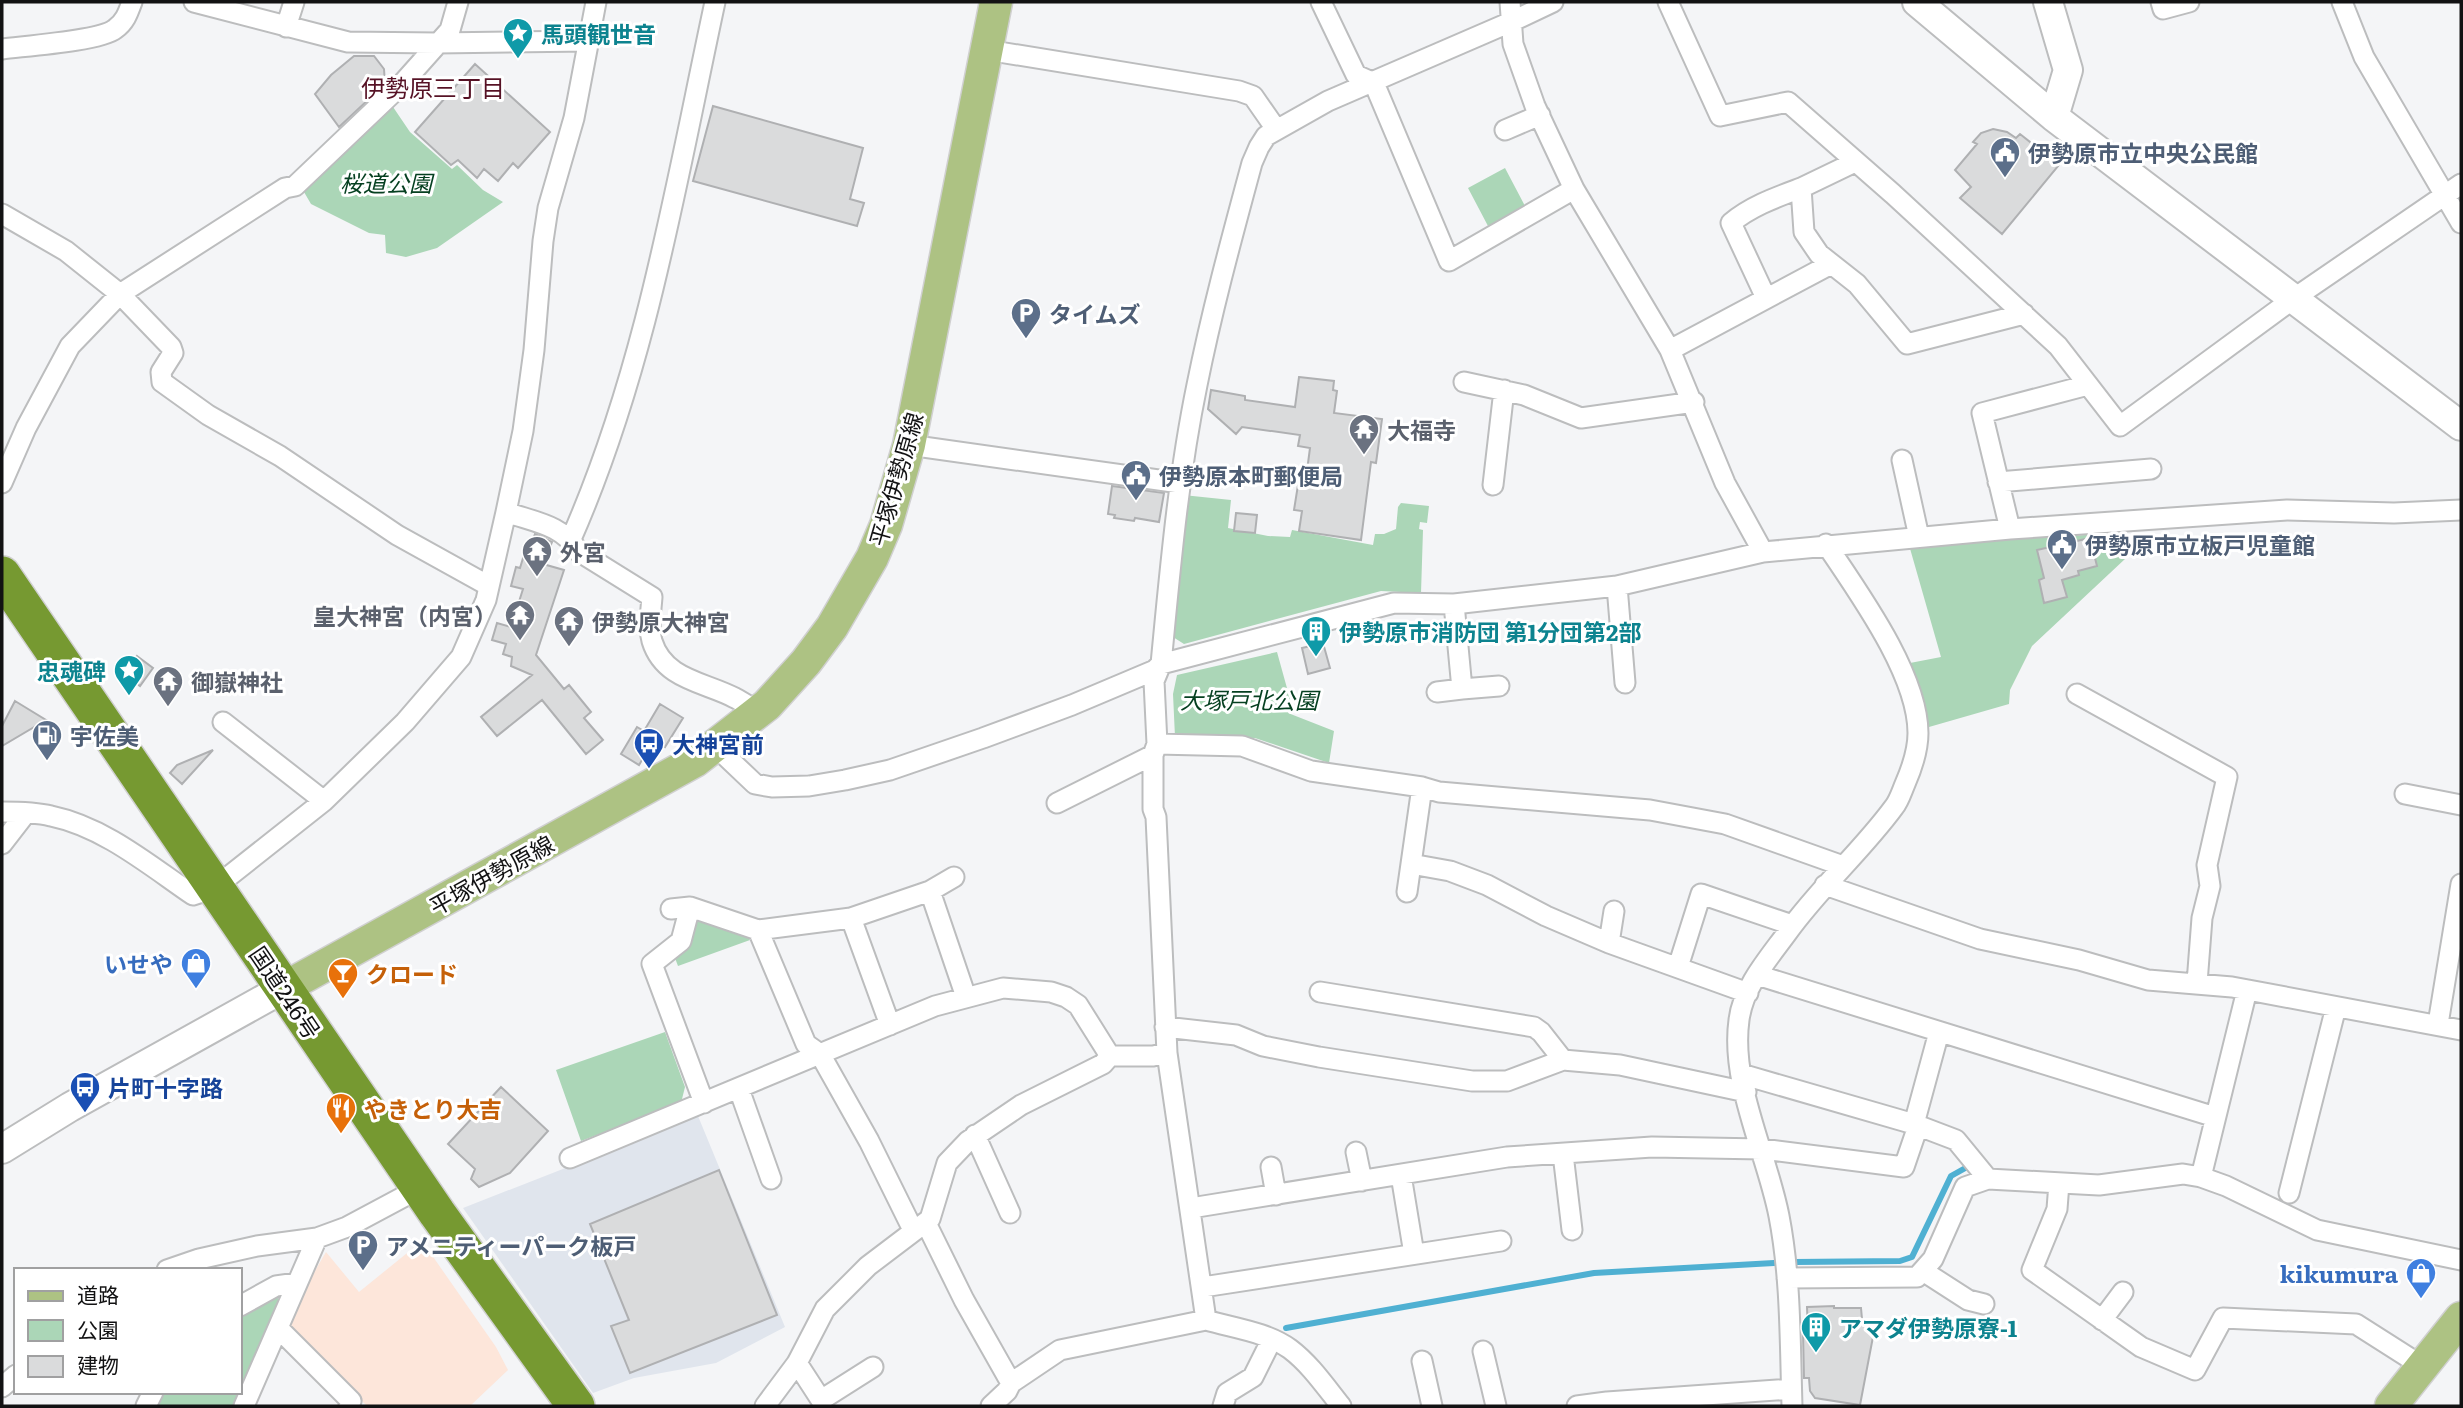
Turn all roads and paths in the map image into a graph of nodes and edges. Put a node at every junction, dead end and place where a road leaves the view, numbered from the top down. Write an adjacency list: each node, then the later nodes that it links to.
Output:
1 (132, 2): 21 (street)
2 (194, 2): 18 (street)
3 (294, 2): 18 (street)
4 (458, 2): 20 (street)
5 (596, 2): 19 (street)
6 (715, 2): 56 (street)
7 (996, 2): 22 (main road, 平塚伊勢原線)
8 (1321, 2): 23 (street)
9 (1510, 2): 17 (street)
10 (1553, 2): 17 (street)
11 (1668, 2): 28 (street)
12 (1917, 2): 25 (street)
13 (2048, 2): 25 (street)
14 (2161, 2): 15 (street)
15 (2189, 2)
16 (2342, 2): 31 (street)
17 (1513, 22): 23 (street); 24 (street)
18 (286, 27): 20 (street)
19 (589, 41): 20 (street); 53 (street)
20 (437, 43): 35 (street)
21 (2, 49)
22 (987, 50): 26 (street); 45 (main road, 平塚伊勢原線)
23 (1374, 83): 26 (street); 30 (street)
24 (1540, 115): 27 (street); 30 (street)
25 (2054, 117): 37 (street)
26 (1276, 130): 50 (street)
27 (1505, 130)
28 (1855, 162): 29 (street); 38 (street)
29 (1801, 188): 34 (street); 36 (street)
30 (1574, 189): 39 (street)
31 (2453, 190): 33 (street); 37 (street)
32 (2, 214): 35 (street)
33 (2461, 223)
34 (1831, 264): 36 (street); 38 (street)
35 (120, 294): 48 (street); 60 (street)
36 (1766, 298): 39 (street)
37 (2292, 299): 41 (street); 44 (street)
38 (2024, 314): 41 (street)
39 (1671, 350): 43 (street)
40 (1464, 382): 42 (street)
41 (2088, 384): 49 (street)
42 (1504, 390): 43 (street); 51 (street)
43 (1693, 402): 58 (street)
44 (2461, 426)
45 (909, 445): 50 (street); 69 (main road, 平塚伊勢原線)
46 (1902, 460): 55 (street)
47 (2151, 469): 49 (street)
48 (2, 482)
49 (1998, 482): 54 (street)
50 (1180, 483): 63 (street)
51 (1493, 485)
52 (2461, 510): 54 (street)
53 (506, 512): 56 (street); 60 (street)
54 (2011, 529): 55 (street)
55 (1919, 537): 57 (street)
56 (572, 539): 69 (street)
57 (1826, 544): 58 (street); 82 (street)
58 (1763, 552): 61 (street)
59 (2, 575): 86 (highway, 国道246号)
60 (489, 586): 75 (street)
61 (1617, 586): 62 (street); 64 (street)
62 (1454, 604): 63 (street); 66 (street)
63 (1161, 664): 71 (street); 72 (street)
64 (1625, 683)
65 (1499, 686): 66 (street)
66 (1462, 689): 67 (street)
67 (1437, 692)
68 (2077, 694): 95 (street)
69 (758, 712): 71 (main road, 平塚伊勢原線)
70 (223, 722): 75 (street)
71 (716, 747): 97 (main road, 平塚伊勢原線)
72 (1155, 750): 73 (street); 76 (street); 104 (street)
73 (1422, 787): 81 (street); 82 (street)
74 (2405, 794): 77 (street)
75 (324, 801): 86 (street)
76 (1057, 803)
77 (2461, 805)
78 (2, 812): 79 (street)
79 (26, 813): 80 (street); 86 (street)
80 (2, 844)
81 (1410, 864): 88 (street); 93 (street)
82 (1843, 866): 85 (street)
83 (954, 877): 87 (street)
84 (2461, 884): 102 (street)
85 (1825, 886): 91 (street); 95 (street)
86 (214, 888): 97 (highway, 国道246号)
87 (930, 891): 90 (street); 100 (street)
88 (1407, 892)
89 (1615, 911): 93 (street)
90 (851, 918): 92 (street); 103 (street)
91 (1792, 925): 94 (street); 96 (street)
92 (758, 930): 108 (street); 113 (street)
93 (1609, 943): 94 (street)
94 (1678, 967): 96 (street)
95 (2197, 983): 98 (street)
96 (1752, 984): 106 (street); 111 (street)
97 (284, 988): 117 (street); 129 (highway, 国道246号)
98 (2247, 990): 101 (street); 114 (street)
99 (1320, 992): 110 (street)
100 (966, 996): 103 (street); 109 (street)
101 (2336, 1007): 102 (street); 130 (street)
102 (2438, 1024): 105 (street)
103 (890, 1025): 108 (street)
104 (1165, 1027): 107 (street); 110 (street)
105 (2461, 1030)
106 (1939, 1032): 114 (street); 115 (street)
107 (1167, 1053): 109 (street); 132 (street)
108 (820, 1054): 112 (street); 134 (street)
109 (1110, 1056): 116 (street)
110 (1563, 1060): 111 (street)
111 (1744, 1083): 115 (street); 118 (street)
112 (739, 1089): 113 (street); 125 (street)
113 (704, 1103): 121 (street)
114 (2215, 1117): 124 (street)
115 (1916, 1125): 118 (street); 126 (street)
116 (975, 1135): 133 (street); 134 (street)
117 (2, 1149)
118 (1762, 1149): 120 (street); 142 (street)
119 (1356, 1152): 127 (street)
120 (1563, 1154): 123 (street); 135 (street)
121 (570, 1158)
122 (1271, 1167): 131 (street)
123 (1401, 1175): 127 (street); 138 (street)
124 (2201, 1177): 128 (street); 139 (street)
125 (771, 1179)
126 (1988, 1179): 128 (street); 141 (street)
127 (1362, 1181): 131 (street)
128 (2059, 1183): 150 (street)
129 (421, 1188): 136 (street); 162 (highway, 国道246号)
130 (2289, 1193)
131 (1276, 1195): 132 (street)
132 (1191, 1208): 144 (street)
133 (1010, 1213)
134 (920, 1226): 154 (street); 158 (street)
135 (1572, 1230)
136 (317, 1238): 140 (street); 143 (street)
137 (1501, 1241): 138 (street)
138 (1413, 1254): 144 (street)
139 (2461, 1260)
140 (173, 1268)
141 (1923, 1271): 142 (street); 146 (street)
142 (1787, 1278): 159 (street)
143 (297, 1283): 147 (street); 151 (street)
144 (1203, 1287): 149 (street)
145 (2123, 1292): 150 (street)
146 (1984, 1304)
147 (242, 1305)
148 (2461, 1318): 155 (main road)
149 (1206, 1320): 152 (street); 158 (street)
150 (2102, 1320): 155 (street)
151 (279, 1329): 160 (street); 161 (street)
152 (1272, 1339): 165 (street); 166 (street)
153 (1483, 1351): 168 (street)
154 (797, 1363): 156 (street); 163 (street)
155 (2422, 1366): 170 (main road)
156 (873, 1367)
157 (1418, 1368): 167 (street)
158 (1011, 1383): 164 (street)
159 (1791, 1398): 169 (street)
160 (244, 1406)
161 (349, 1406)
162 (576, 1406)
163 (765, 1406)
164 (991, 1406)
165 (1223, 1406)
166 (1341, 1406)
167 (1432, 1406)
168 (1496, 1406)
169 (1577, 1406)
170 (2390, 1406)

